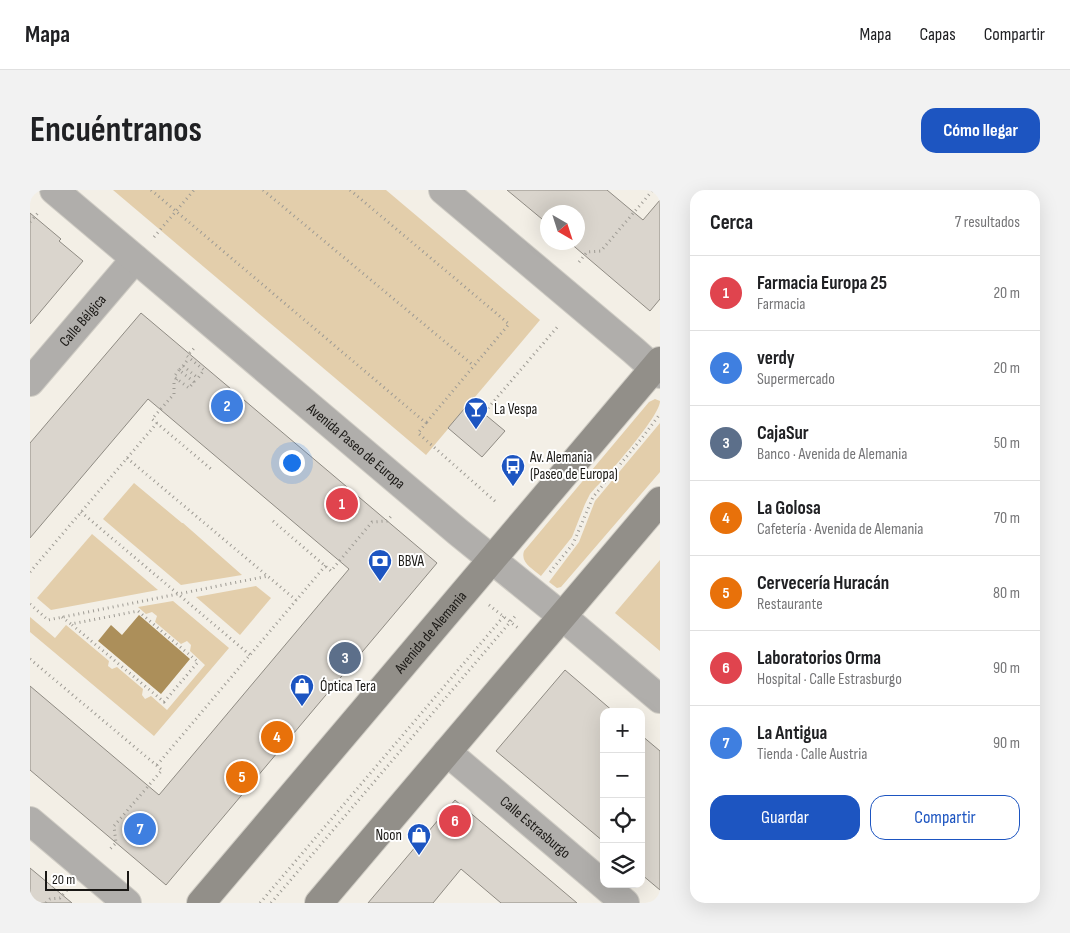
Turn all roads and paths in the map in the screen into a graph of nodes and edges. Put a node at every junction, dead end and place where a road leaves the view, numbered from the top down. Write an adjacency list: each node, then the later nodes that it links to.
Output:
1 (151, 190): 8 (path)
2 (194, 190): 8 (path)
3 (263, 190): 17 (path)
4 (350, 190): 17 (path)
5 (443, 190): 18 (street)
6 (653, 190): 12 (path)
7 (47, 200): 9 (path); 11 (street, Avenida Paseo de Europa)
8 (176, 211): 10 (path); 25 (path)
9 (30, 221)
10 (154, 237)
11 (135, 259): 21 (street, Calle Bélgica); 33 (street, Avenida Paseo de Europa)
12 (579, 262)
13 (559, 324): 22 (path)
14 (197, 345): 15 (path)
15 (189, 358): 16 (path); 16 (path)
16 (183, 366): 19 (path)
17 (474, 366): 25 (path)
18 (658, 368): 33 (main road, Avenida de Alemania)
19 (179, 370): 20 (path); 20 (path)
20 (177, 379): 24 (path)
21 (30, 382)
22 (488, 408)
23 (660, 414): 37 (path)
24 (157, 423): 26 (path); 27 (path)
25 (426, 423): 29 (path)
26 (127, 458): 30 (path); 36 (path)
27 (211, 469)
28 (660, 501): 45 (main road)
29 (497, 503)
30 (81, 512): 35 (path); 38 (path)
31 (394, 513): 34 (path)
32 (272, 521): 34 (path)
33 (491, 560): 45 (street, Avenida Paseo de Europa); 59 (main road, Avenida de Alemania)
34 (326, 566): 39 (path)
35 (30, 572)
36 (268, 576): 38 (path); 39 (path)
37 (546, 578)
38 (178, 594): 44 (path); 49 (path)
39 (296, 600): 49 (path)
40 (485, 601): 43 (path)
41 (30, 604): 44 (path)
42 (523, 606): 46 (path)
43 (504, 616): 46 (path); 60 (path)
44 (62, 617): 47 (path)
45 (563, 617): 51 (street, Avenida Paseo de Europa); 52 (main road)
46 (510, 622): 48 (path); 61 (path)
47 (71, 624): 47 (path)
48 (521, 630)
49 (250, 655): 53 (path)
50 (30, 659): 53 (path)
51 (660, 699)
52 (447, 752): 62 (main road); 63 (street, Calle Estrasburgo)
53 (156, 766): 55 (path)
54 (30, 821): 58 (street)
55 (109, 850)
56 (60, 898): 57 (path)
57 (46, 903)
58 (127, 903)
59 (201, 903)
60 (260, 903)
61 (271, 903)
62 (319, 903)
63 (625, 903)

